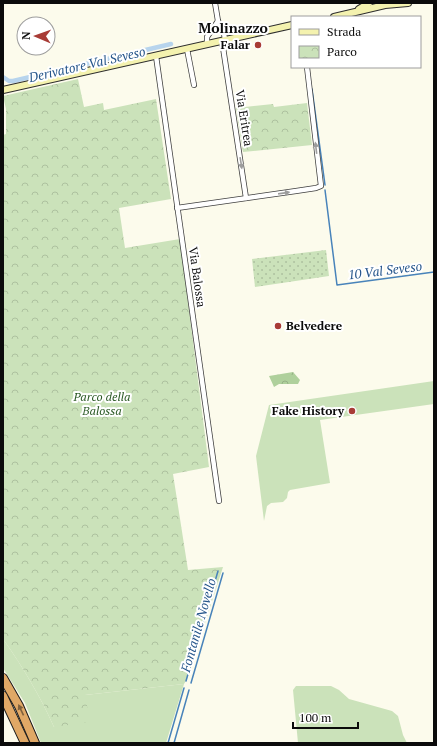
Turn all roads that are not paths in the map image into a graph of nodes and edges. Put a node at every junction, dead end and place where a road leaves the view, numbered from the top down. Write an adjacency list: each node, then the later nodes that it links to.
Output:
1 (215, 3): 6 (street, Via Eritrea)
2 (369, 3): 4 (main road)
3 (405, 3): 4 (main road)
4 (342, 15): 5 (main road)
5 (338, 16)
6 (218, 21): 8 (street, Via Eritrea); 9 (street)
7 (291, 25): 8 (main road)
8 (224, 41): 9 (main road); 15 (street, Via Eritrea, one-way to 15)
9 (207, 44): 10 (main road)
10 (187, 49): 11 (main road); 13 (street)
11 (156, 56): 14 (main road); 16 (street, Via Balossa)
12 (307, 68): 15 (street, one-way to 12)
13 (194, 85)
14 (3, 90)
15 (246, 198): 16 (street)
16 (177, 208): 17 (street, Via Balossa)
17 (220, 501)
18 (3, 678): 21 (highway, one-way to 18)
19 (3, 696): 20 (highway)
20 (25, 743)
21 (35, 743)

